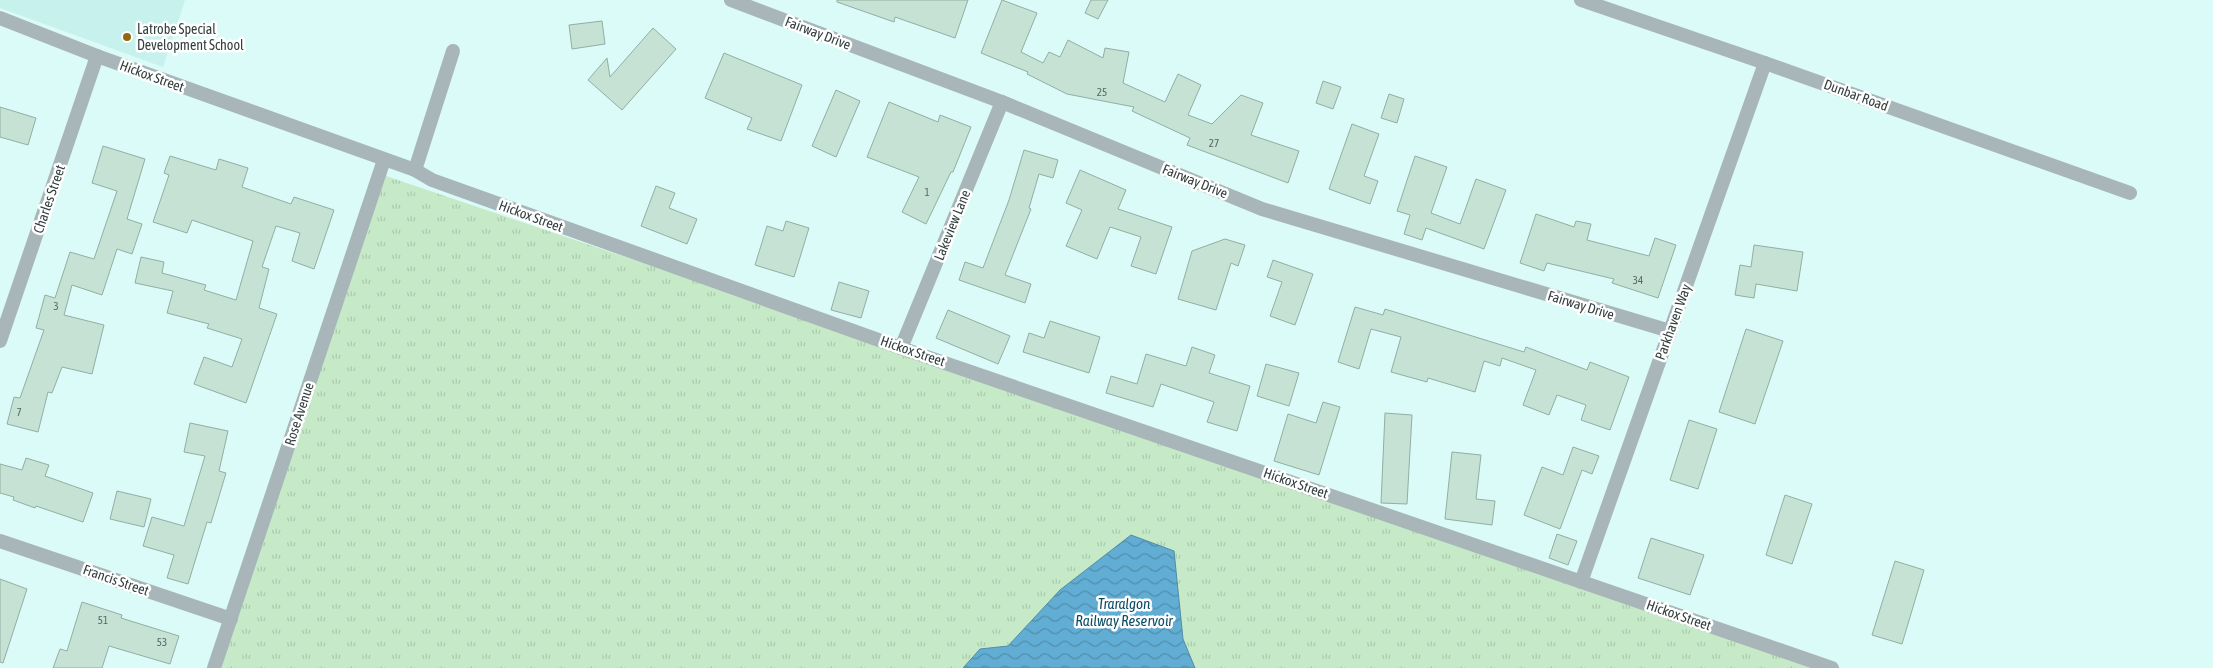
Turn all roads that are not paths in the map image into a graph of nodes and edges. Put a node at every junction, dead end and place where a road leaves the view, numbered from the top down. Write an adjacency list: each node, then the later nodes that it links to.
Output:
1 (731, 0): 7 (street, Fairway Drive)
2 (1582, 0): 6 (street, Dunbar Road)
3 (0, 18): 5 (street, Hickox Street)
4 (453, 51): 9 (street)
5 (97, 56): 8 (street, Hickox Street); 12 (street, Charles Street)
6 (1765, 63): 10 (street, Dunbar Road); 11 (street, Parkhaven Way)
7 (1002, 102): 11 (street, Fairway Drive); 13 (street, Lakeview Lane)
8 (384, 160): 9 (street, Hickox Street); 16 (street, Rose Avenue)
9 (415, 170): 13 (street, Hickox Street)
10 (2130, 193)
11 (1670, 331): 15 (street, Parkhaven Way)
12 (0, 341)
13 (901, 348): 15 (street, Hickox Street)
14 (0, 541): 16 (street, Francis Street)
15 (1581, 582): 18 (street, Hickox Street)
16 (231, 619): 17 (street, Rose Avenue)
17 (214, 668)
18 (1832, 668)

